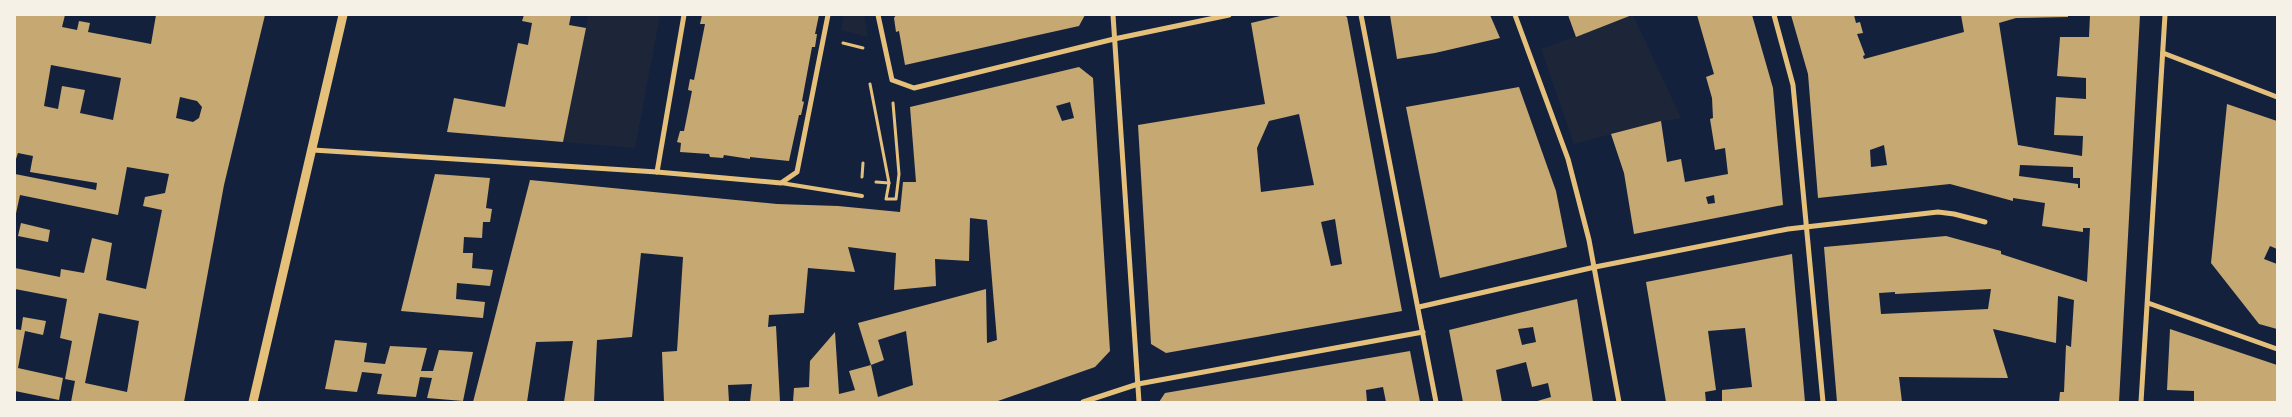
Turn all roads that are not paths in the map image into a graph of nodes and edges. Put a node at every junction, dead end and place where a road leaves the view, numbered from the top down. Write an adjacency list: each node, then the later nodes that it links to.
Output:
1 (343, 15): 14 (street)
2 (684, 15): 15 (street)
3 (828, 15): 16 (street)
4 (878, 15): 11 (street)
5 (1113, 15): 11 (street)
6 (1229, 15): 11 (street)
7 (1361, 15): 22 (street)
8 (1515, 15): 20 (street)
9 (1774, 15): 19 (street)
10 (2165, 15): 12 (street)
11 (1114, 39): 25 (street)
12 (2163, 53): 13 (street); 21 (street)
13 (2277, 97)
14 (313, 150): 15 (street); 26 (street)
15 (657, 172): 16 (street)
16 (781, 183): 17 (lane)
17 (862, 196)
18 (1985, 222): 19 (street)
19 (1808, 226): 20 (street); 31 (street)
20 (1594, 267): 22 (street); 30 (street)
21 (2148, 303): 24 (street); 32 (street)
22 (1419, 307): 23 (street)
23 (1423, 332): 25 (street); 29 (street)
24 (2277, 349)
25 (1138, 384): 27 (street); 28 (street)
26 (253, 402)
27 (1083, 402)
28 (1139, 402)
29 (1436, 402)
30 (1619, 402)
31 (1823, 402)
32 (2141, 402)

